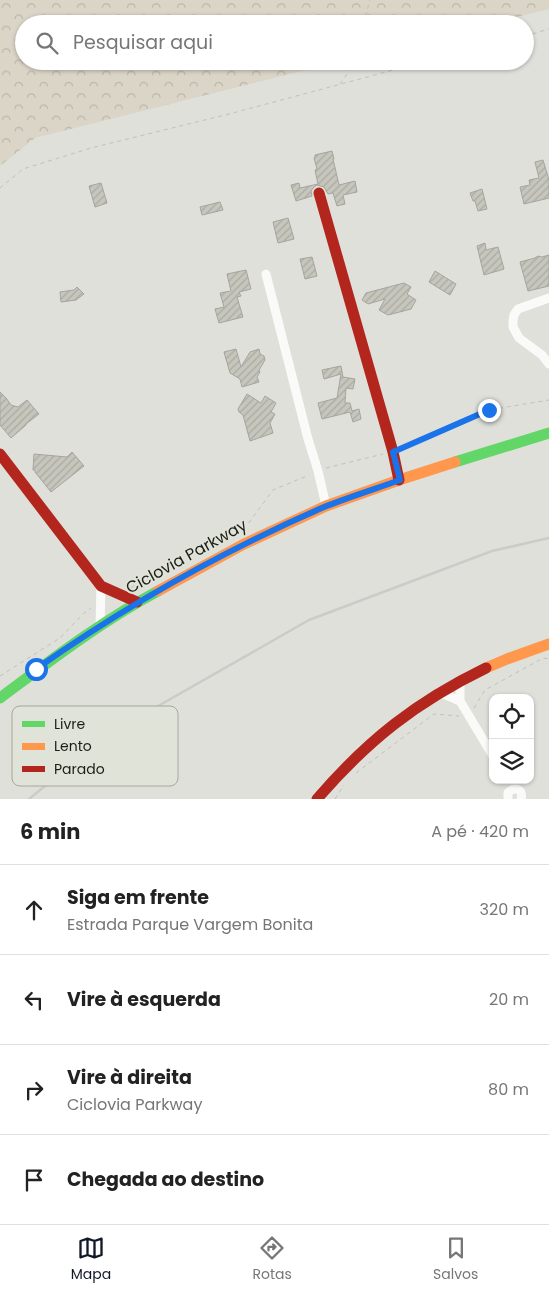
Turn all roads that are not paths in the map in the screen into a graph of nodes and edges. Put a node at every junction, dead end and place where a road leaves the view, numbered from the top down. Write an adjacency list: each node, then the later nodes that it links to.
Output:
1 (319, 194): 7 (street)
2 (266, 274): 8 (street)
3 (549, 298): 4 (street)
4 (549, 364)
5 (549, 433): 7 (street)
6 (0, 454): 9 (street)
7 (400, 480): 8 (street)
8 (326, 506): 10 (street)
9 (101, 586): 10 (street); 11 (street)
10 (137, 602): 11 (street)
11 (100, 626): 15 (street)
12 (549, 644): 13 (street)
13 (460, 681): 14 (street); 16 (street)
14 (439, 692): 16 (street); 20 (street)
15 (0, 698)
16 (460, 701): 17 (street)
17 (489, 749)
18 (509, 784): 19 (street)
19 (512, 789): 21 (street); 22 (street)
20 (317, 799)
21 (508, 799)
22 (522, 799)

